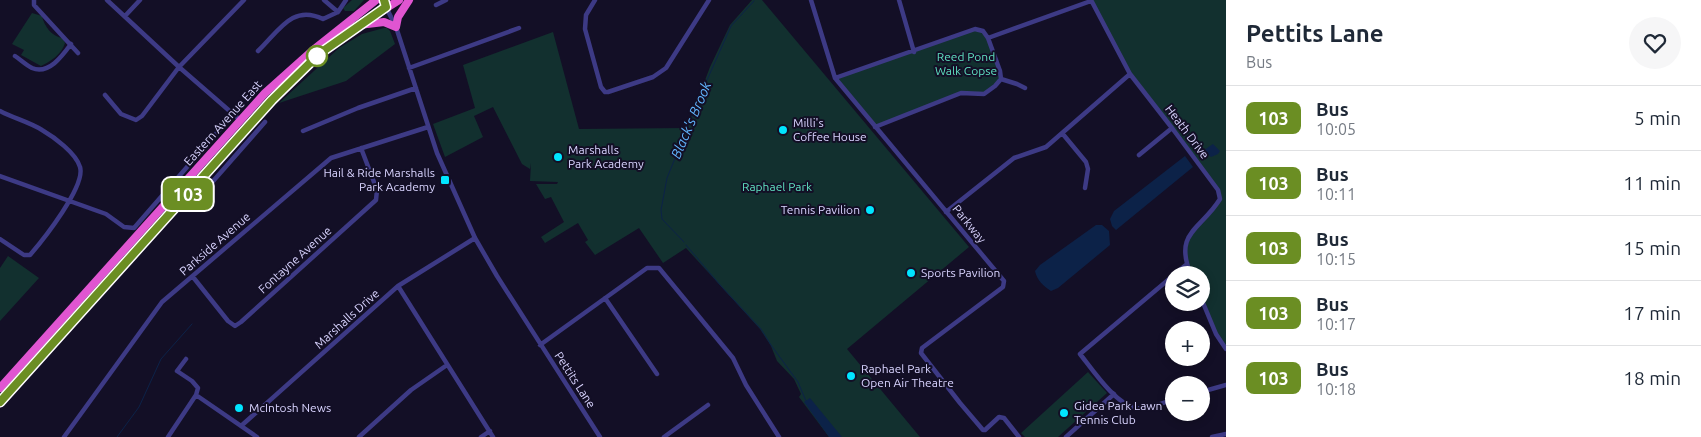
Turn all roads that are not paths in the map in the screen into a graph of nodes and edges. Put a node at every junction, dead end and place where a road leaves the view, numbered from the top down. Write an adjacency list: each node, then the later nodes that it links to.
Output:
1 (34, 0): 26 (street)
2 (107, 0): 21 (street)
3 (140, 0): 21 (street)
4 (244, 0): 31 (street)
5 (324, 0): 19 (street)
6 (346, 0): 19 (street)
7 (368, 0): 20 (highway)
8 (376, 0): 20 (highway, Eastern Avenue East)
9 (399, 0): 17 (highway, Eastern Avenue East)
10 (409, 0): 23 (highway)
11 (446, 0): 18 (street)
12 (594, 0): 13 (street)
13 (709, 0)
14 (811, 0): 34 (street, Parkway)
15 (899, 0): 28 (street)
16 (1091, 0): 25 (street); 33 (street, Heath Drive)
17 (385, 4): 22 (highway, Eastern Avenue East); 23 (street, Pettits Lane)
18 (436, 5)
19 (338, 12): 27 (street)
20 (357, 14): 41 (highway, Eastern Avenue East)
21 (125, 16): 31 (street)
22 (358, 26): 23 (highway); 44 (highway, Eastern Avenue East)
23 (396, 27): 32 (street, Pettits Lane)
24 (520, 28): 32 (street)
25 (988, 38): 28 (street); 35 (street)
26 (70, 44): 29 (street); 30 (street)
27 (258, 51)
28 (914, 52): 34 (street)
29 (78, 53)
30 (15, 56)
31 (179, 67): 38 (street); 40 (street)
32 (409, 68): 36 (street, Pettits Lane)
33 (1130, 74): 46 (street, Heath Drive); 48 (street)
34 (835, 78): 45 (street, Parkway)
35 (1000, 79): 37 (street); 45 (street)
36 (416, 88): 43 (street, Pettits Lane); 47 (street)
37 (1025, 88)
38 (105, 95)
39 (0, 111): 56 (street)
40 (234, 114): 41 (street); 56 (street)
41 (240, 120): 72 (highway, Eastern Avenue East)
42 (265, 122): 49 (street)
43 (428, 126): 50 (street, Parkside Avenue); 59 (street, Pettits Lane)
44 (248, 127): 49 (street); 53 (highway, Eastern Avenue East)
45 (875, 127): 58 (street, Parkway)
46 (1172, 128): 51 (street); 61 (street, Heath Drive)
47 (304, 131)
48 (1062, 133): 54 (street); 58 (street)
49 (255, 134): 55 (street)
50 (361, 148): 62 (street, Parkside Avenue); 62 (street, Fontayne Avenue)
51 (1139, 155)
52 (0, 176): 56 (street)
53 (195, 186): 55 (street); 76 (highway, Eastern Avenue East)
54 (1085, 188)
55 (202, 193): 57 (street)
56 (69, 199): 60 (street)
57 (193, 204)
58 (946, 212): 91 (street, Parkway)
59 (475, 238): 63 (street, Marshalls Drive); 66 (street, Pettits Lane)
60 (0, 239)
61 (1187, 264): 74 (street)
62 (192, 277): 82 (street, Parkside Avenue)
63 (398, 286): 69 (street); 79 (street, Marshalls Drive)
64 (605, 298): 66 (street); 70 (street); 90 (street)
65 (1206, 311): 67 (street)
66 (540, 345): 88 (street, Pettits Lane)
67 (1226, 349)
68 (186, 359): 75 (street)
69 (447, 365): 80 (street); 85 (street)
70 (657, 374)
71 (1226, 385): 73 (street)
72 (0, 388)
73 (1210, 389)
74 (1114, 394): 77 (street); 92 (street)
75 (196, 395): 79 (street); 83 (street)
76 (0, 402)
77 (1165, 402)
78 (708, 404): 89 (street)
79 (241, 426): 84 (street)
80 (490, 432): 86 (street); 87 (street)
81 (1226, 434): 93 (street)
82 (64, 437)
83 (168, 437)
84 (257, 437)
85 (359, 437)
86 (481, 437)
87 (493, 437)
88 (600, 437)
89 (664, 437)
90 (779, 437)
91 (1019, 437)
92 (1066, 437)
93 (1212, 437)

